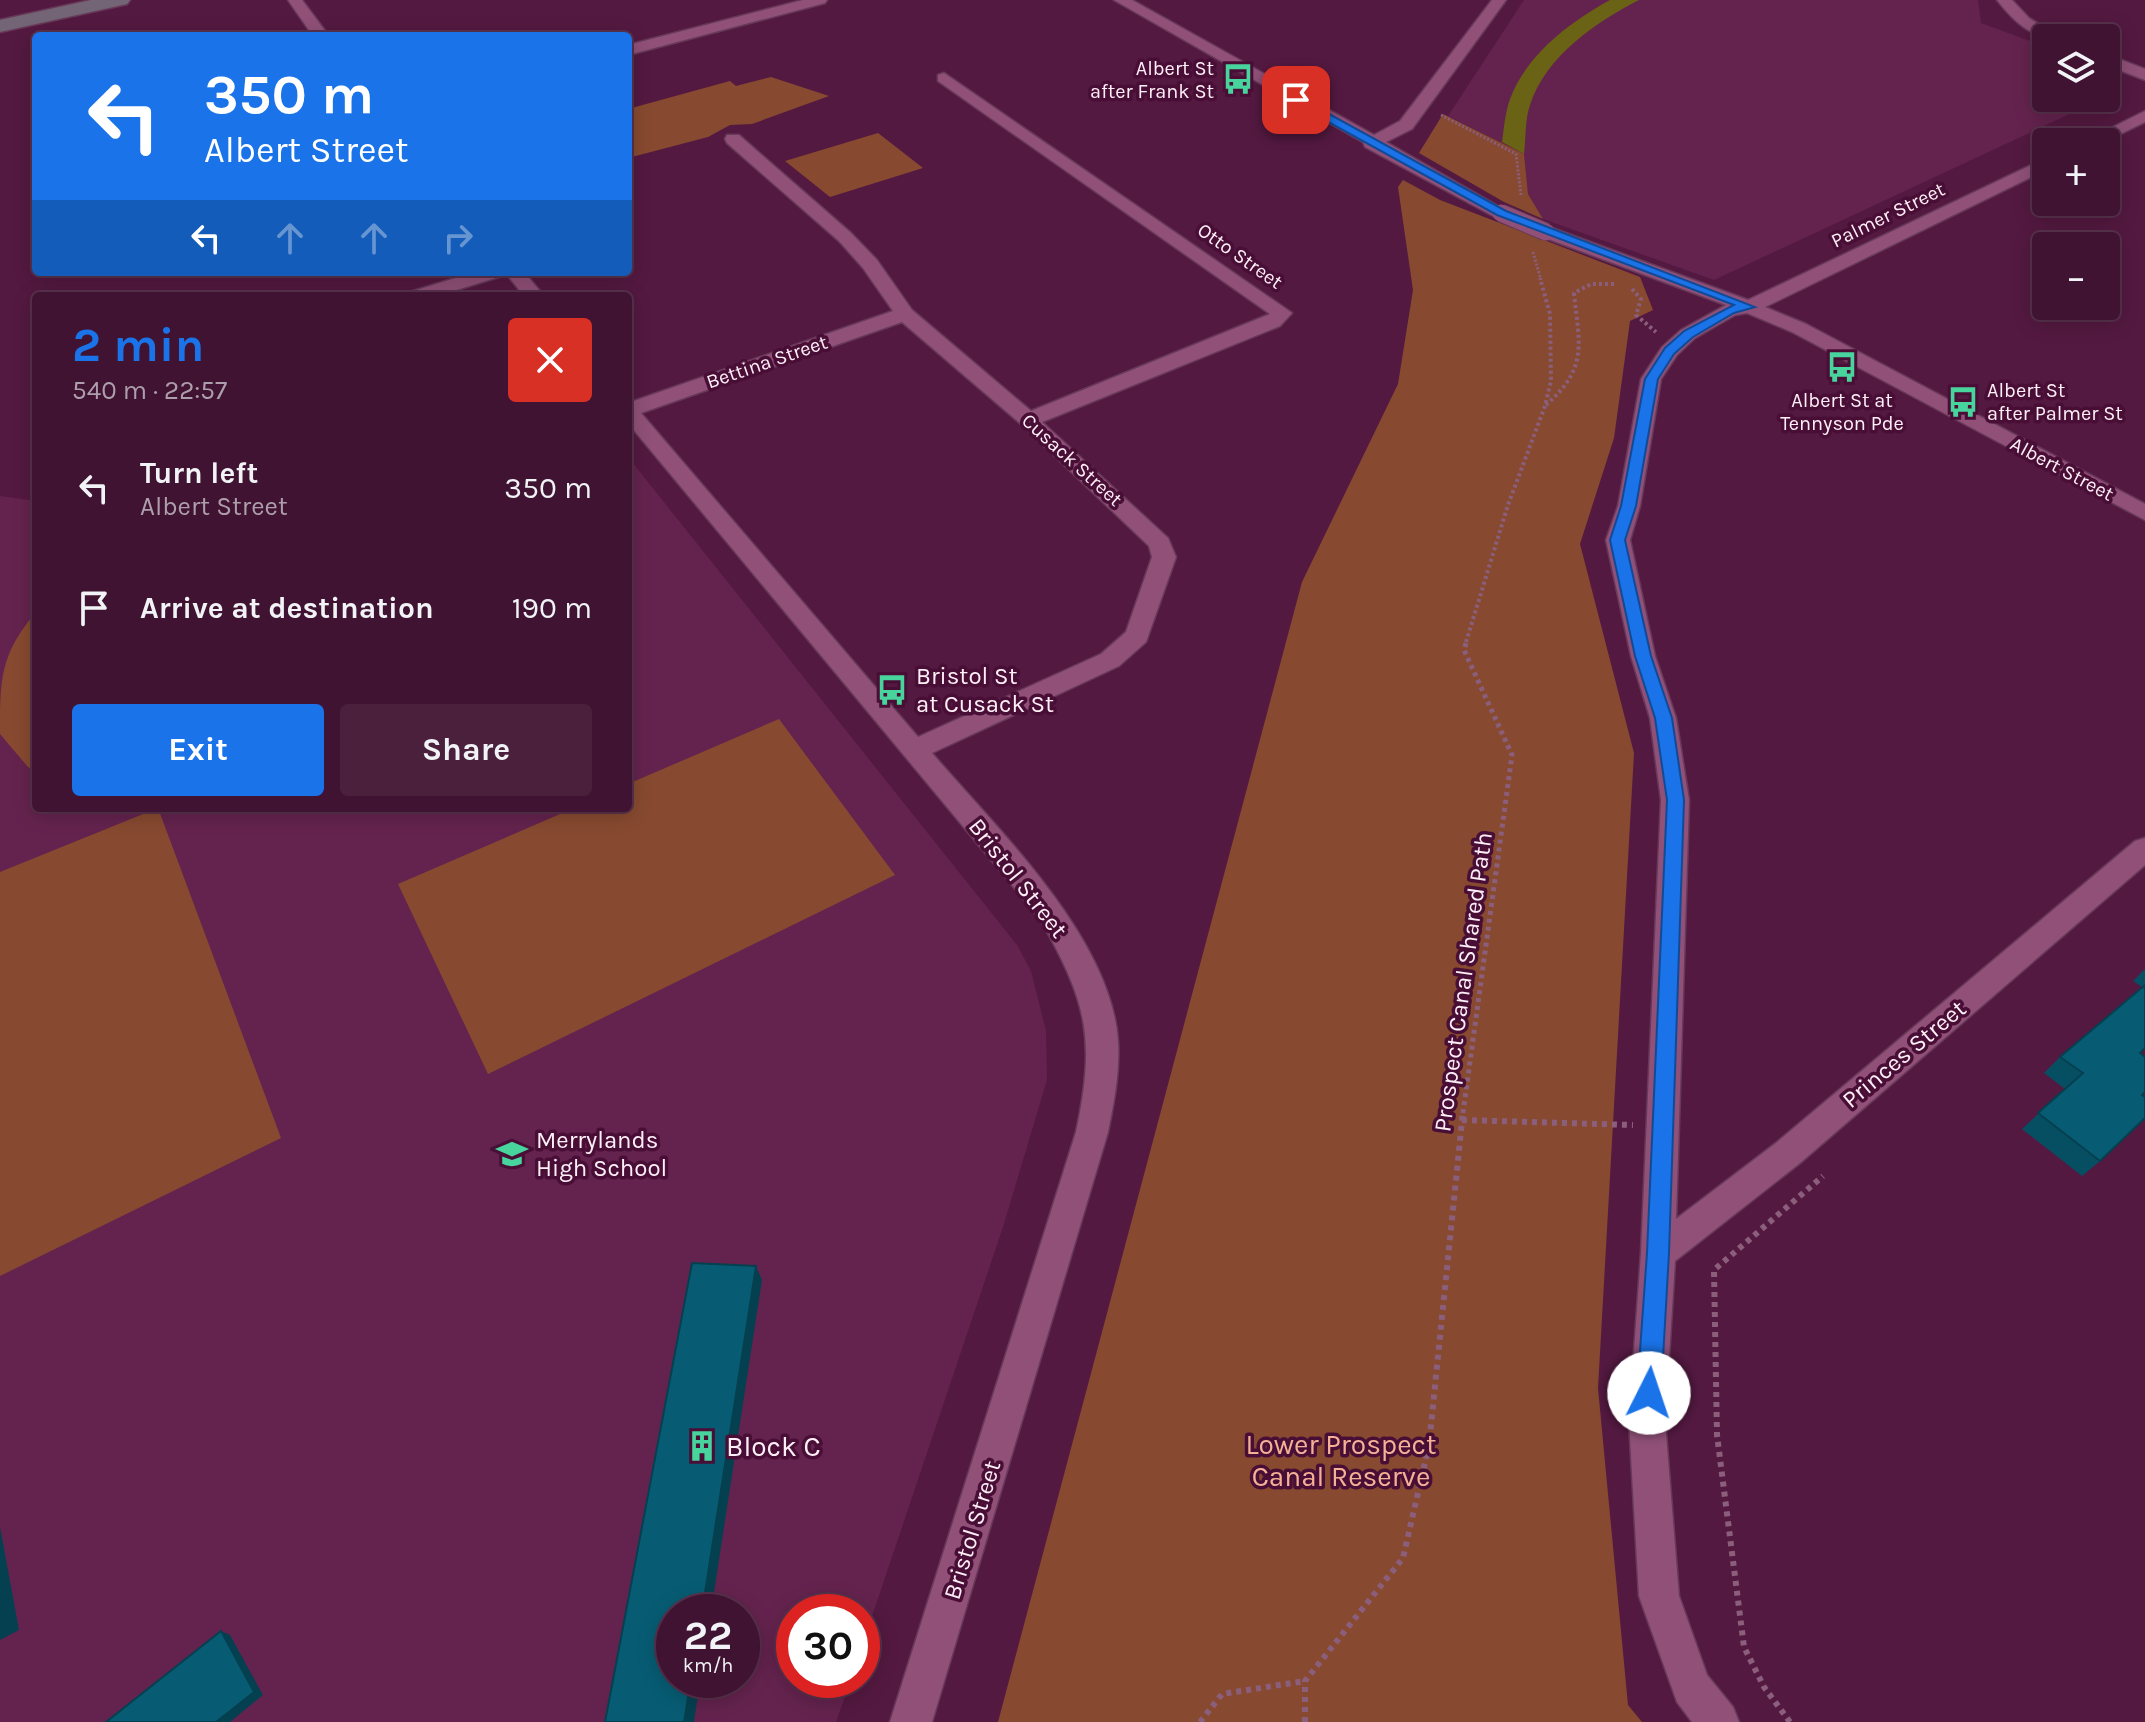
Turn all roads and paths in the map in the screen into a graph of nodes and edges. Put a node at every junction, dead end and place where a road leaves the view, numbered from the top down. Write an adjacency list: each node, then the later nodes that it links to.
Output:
1 (120, 0): 7 (main road)
2 (820, 0): 10 (street)
3 (1121, 0): 18 (street, Albert Street)
4 (1499, 0): 18 (street)
5 (2004, 0): 8 (street)
6 (294, 1): 9 (street)
7 (0, 26)
8 (2032, 26)
9 (318, 32)
10 (632, 49)
11 (2120, 65): 12 (street)
12 (2145, 75)
13 (944, 78): 32 (street, Otto Street)
14 (1441, 115): 20 (path)
15 (2145, 116): 16 (street)
16 (2120, 128)
17 (733, 139): 27 (street, Cusack Street)
18 (1371, 143): 26 (street, Albert Street, bridge)
19 (2032, 170): 26 (street, Palmer Street)
20 (1521, 195)
21 (1532, 250): 29 (path, Prospect Canal Shared Path)
22 (482, 276): 24 (street)
23 (517, 276): 25 (street)
24 (430, 292)
25 (531, 292)
26 (1749, 307): 28 (street, Palmer Street); 33 (street, Albert Street)
27 (905, 314): 30 (street, Bettina Street); 32 (street, Cusack Street)
28 (1680, 341): 29 (path); 37 (street)
29 (1545, 406): 36 (path, Prospect Canal Shared Path)
30 (632, 409)
31 (632, 415): 34 (street, Bristol Street)
32 (1028, 420): 34 (street, Cusack Street)
33 (2145, 513)
34 (916, 749): 41 (street, Bristol Street)
35 (2145, 849): 39 (street, Princes Street)
36 (1462, 1120): 37 (path); 40 (path, Prospect Canal Shared Path)
37 (1663, 1126): 39 (street)
38 (1823, 1176): 45 (path)
39 (1658, 1253): 44 (street)
40 (1305, 1681): 42 (path); 43 (path)
41 (911, 1722)
42 (1200, 1722)
43 (1305, 1722)
44 (1718, 1722)
45 (1790, 1722)

